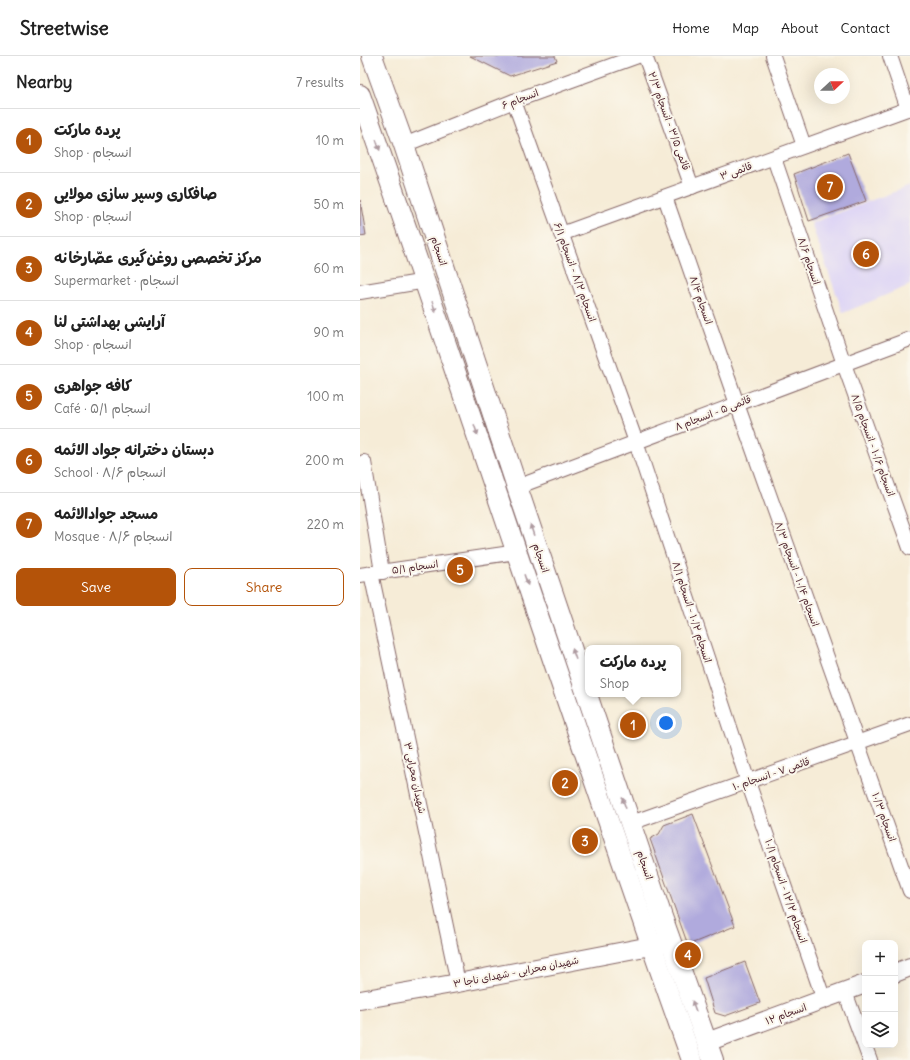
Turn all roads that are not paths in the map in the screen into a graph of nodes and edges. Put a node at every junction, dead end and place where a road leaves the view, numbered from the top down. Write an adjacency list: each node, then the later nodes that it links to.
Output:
1 (372, 56): 9 (main road, انسجام)
2 (638, 56): 7 (street, انسجام ۶)
3 (645, 56): 12 (street, قائمی ۳/۵ - انسجام ۲/۳)
4 (773, 56): 10 (street)
5 (890, 56): 8 (street)
6 (360, 94): 15 (main road, انسجام, one-way to 15)
7 (514, 101): 9 (street, انسجام ۶); 14 (street, انسجام ۸/۲ - انسجام ۶/۱)
8 (909, 108): 10 (street, قائمی ۳)
9 (404, 145): 22 (main road, انسجام)
10 (804, 146): 11 (street, قائمی ۳)
11 (774, 158): 12 (street, قائمی ۳); 18 (street, انسجام ۸/۶)
12 (692, 187): 13 (street, قائمی ۳)
13 (665, 196): 14 (street, قائمی ۳); 19 (street, انسجام ۸/۴)
14 (561, 234): 20 (street, انسجام ۸/۲ - انسجام ۶/۱)
15 (426, 281): 16 (street); 24 (main road, انسجام, one-way to 24)
16 (360, 292)
17 (910, 339): 18 (street, قائمی ۵ - انسجام ۸)
18 (844, 364): 19 (street, قائمی ۵ - انسجام ۸); 23 (street, انسجام ۱۰/۶ - انسجام ۸/۵)
19 (737, 404): 20 (street, قائمی ۵ - انسجام ۸); 29 (street, انسجام ۱۰/۴ - انسجام ۸/۳)
20 (636, 442): 22 (street, قائمی ۵ - انسجام ۸); 30 (street, انسجام ۱۰/۲ - انسجام ۸/۱)
21 (364, 462): 25 (street, شهیدان محرابی ۳)
22 (517, 487): 26 (main road, انسجام, one-way to 22)
23 (910, 548)
24 (517, 552): 25 (street, انسجام ۵/۱); 34 (main road, انسجام, one-way to 34)
25 (371, 573): 37 (street, شهیدان محرابی ۳)
26 (585, 687)
27 (588, 697): 31 (main road, انسجام, one-way to 27)
28 (910, 724): 29 (street, قائمی ۷ - انسجام ۱۰)
29 (857, 743): 30 (street, قائمی ۷ - انسجام ۱۰); 32 (street, انسجام ۱۰/۳)
30 (748, 782): 31 (street, قائمی ۷ - انسجام ۱۰); 41 (street, انسجام ۱۲/۲ - انسجام ۱۰/۱)
31 (631, 822): 33 (main road, انسجام)
32 (910, 891)
33 (671, 942): 34 (street, شهیدان محرابی - شهدای ناجا ۳); 42 (main road, انسجام, one-way to 33)
34 (651, 946): 37 (street, شهیدان محرابی - شهدای ناجا ۳); 43 (main road, انسجام)
35 (910, 967): 36 (street)
36 (898, 972)
37 (458, 983): 40 (street, شهیدان محرابی - شهدای ناجا ۳)
38 (862, 985): 39 (street, انسجام ۱۲)
39 (845, 992): 41 (street, انسجام ۱۲); 44 (street)
40 (360, 1000)
41 (824, 1000): 42 (street, انسجام ۱۲)
42 (710, 1051)
43 (692, 1060)
44 (870, 1060)

